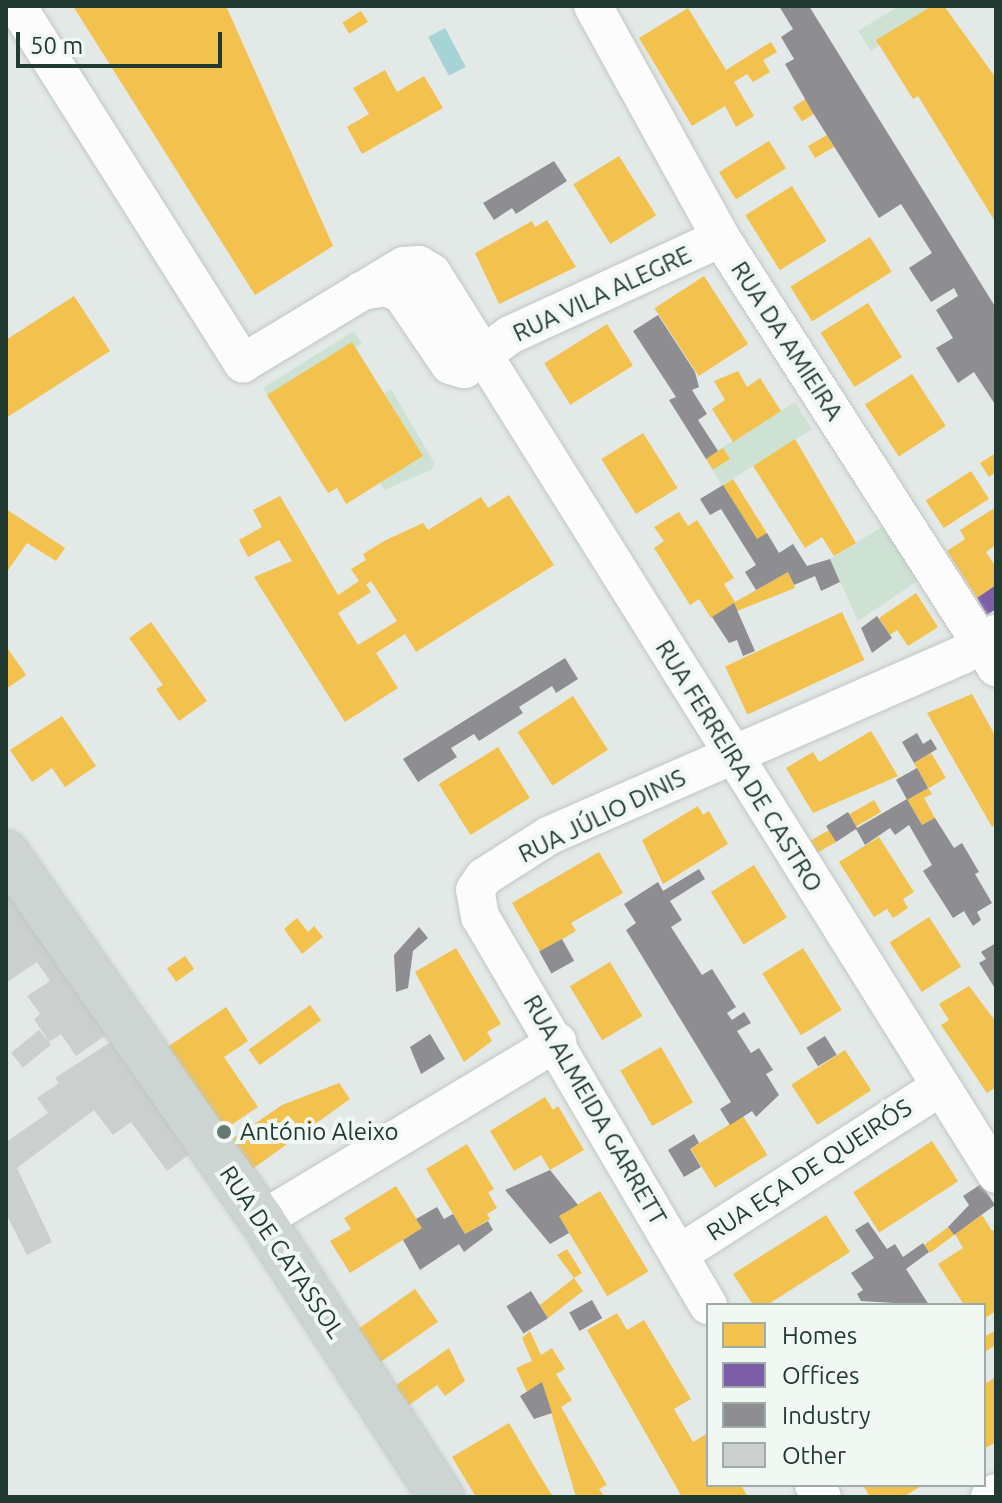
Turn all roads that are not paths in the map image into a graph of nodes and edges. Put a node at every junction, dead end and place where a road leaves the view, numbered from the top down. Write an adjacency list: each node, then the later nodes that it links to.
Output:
1 (17, 6): 4 (street, RUA FERREIRA DE CASTRO)
2 (593, 6): 3 (street, RUA DA AMIEIRA)
3 (721, 238): 4 (street, RUA VILA ALEGRE); 5 (street, RUA DA AMIEIRA)
4 (486, 355): 6 (street, RUA FERREIRA DE CASTRO)
5 (991, 648): 6 (street, RUA JÚLIO DINIS)
6 (731, 755): 8 (street, RUA JÚLIO DINIS); 10 (street, RUA FERREIRA DE CASTRO)
7 (6, 853): 12 (main road, RUA DE CATASSOL)
8 (480, 917): 9 (street, RUA ALMEIDA GARRETT)
9 (557, 1042): 12 (street); 13 (street, RUA ALMEIDA GARRETT)
10 (940, 1087): 11 (street, RUA FERREIRA DE CASTRO); 13 (street, RUA EÇA DE QUEIRÓS)
11 (996, 1174)
12 (262, 1220): 16 (main road, RUA DE CATASSOL)
13 (679, 1254): 14 (street, RUA ALMEIDA GARRETT)
14 (707, 1303)
15 (996, 1493): 17 (street)
16 (441, 1497)
17 (990, 1497)

